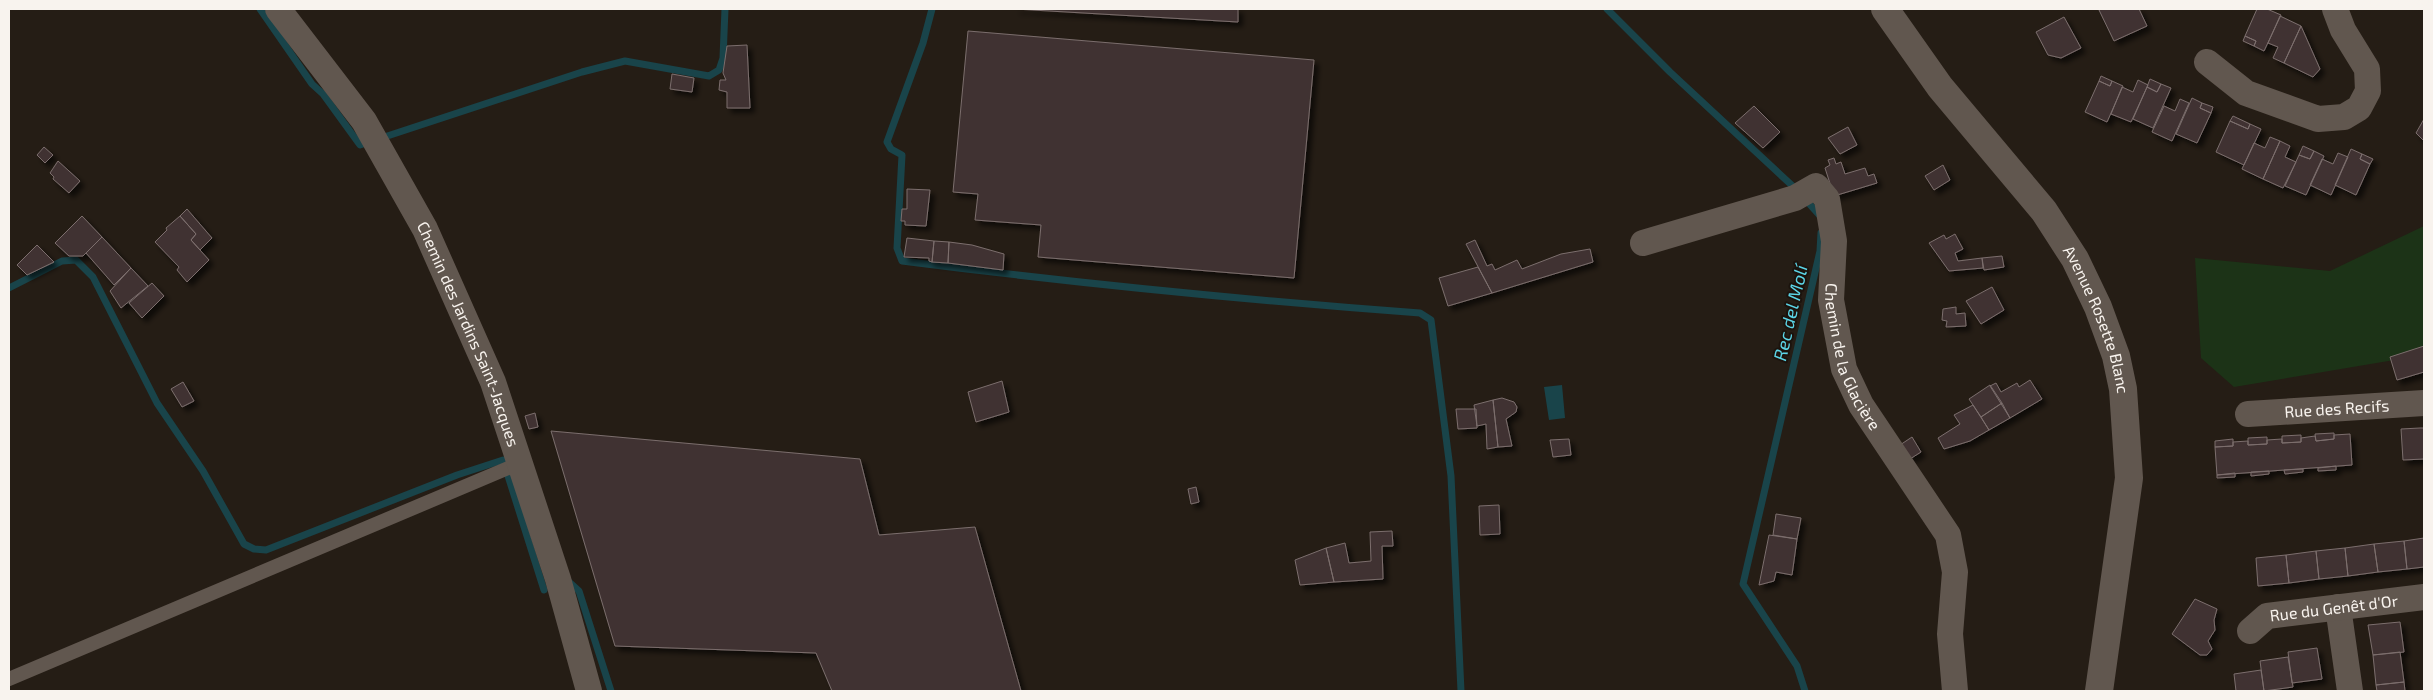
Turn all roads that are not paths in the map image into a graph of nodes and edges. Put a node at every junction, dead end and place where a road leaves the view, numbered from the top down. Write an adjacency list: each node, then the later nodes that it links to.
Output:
1 (278, 9): 8 (street, Chemin des Jardins Saint-Jacques)
2 (1885, 9): 15 (main road, Avenue Rosette Blanc)
3 (2335, 9): 4 (street)
4 (2207, 62)
5 (1643, 243): 14 (street, Chemin de la Glacière)
6 (2424, 403): 7 (street, Rue des Recifs)
7 (2248, 414)
8 (508, 468): 12 (lane); 13 (street, Chemin des Jardins Saint-Jacques)
9 (2424, 597): 10 (street, Rue du Genêt d'Or)
10 (2338, 607): 11 (street, Rue du Genêt d'Or); 16 (street)
11 (2250, 631)
12 (9, 679)
13 (589, 691)
14 (1955, 691)
15 (2099, 691)
16 (2350, 691)

